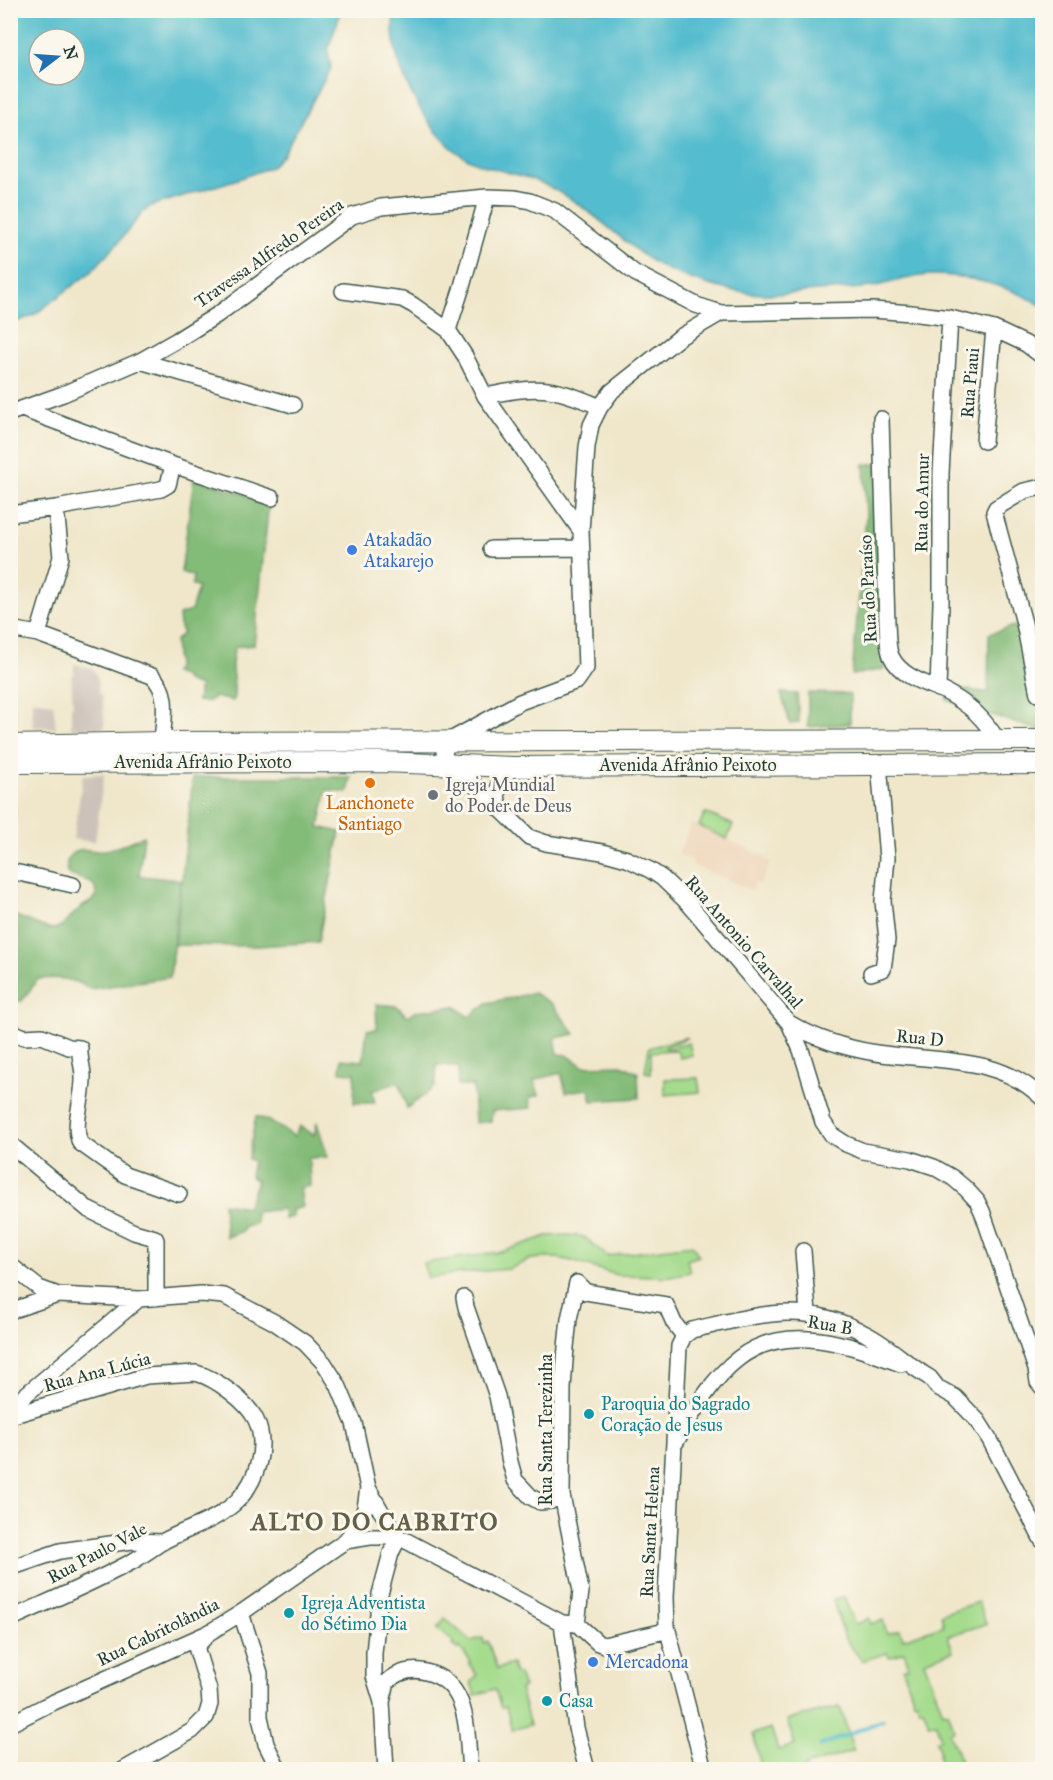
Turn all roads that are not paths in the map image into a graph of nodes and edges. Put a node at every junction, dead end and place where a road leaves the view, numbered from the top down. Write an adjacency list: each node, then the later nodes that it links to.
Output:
1 (487, 197): 3 (street, Travessa Alfredo Pereira); 6 (street); 8 (street, Travessa Alfredo Pereira)
2 (343, 291): 6 (street)
3 (721, 313): 4 (street); 11 (street)
4 (950, 318): 5 (street); 25 (street, Rua do Amur)
5 (994, 329): 7 (street); 14 (street, Rua Piaui)
6 (448, 330): 9 (street)
7 (1042, 356)
8 (140, 361): 10 (street); 12 (street, Travessa Alfredo Pereira)
9 (485, 396): 11 (street); 20 (street)
10 (293, 405)
11 (600, 407): 20 (street)
12 (16, 411): 15 (street, Travessa Alfredo Pereira)
13 (881, 419): 25 (street, Rua do Paraíso)
14 (984, 441)
15 (173, 465): 17 (street, Travessa Alfredo Pereira); 18 (street)
16 (1042, 487): 26 (street)
17 (272, 498)
18 (56, 508): 19 (street); 24 (street)
19 (10, 514)
20 (581, 531): 21 (street)
21 (581, 548): 22 (street); 30 (street)
22 (490, 549)
23 (11, 628): 24 (street)
24 (38, 634): 29 (street)
25 (938, 688): 27 (street, Rua do Paraíso)
26 (1038, 694)
27 (997, 739): 28 (main road, Avenida Afrânio Peixoto); 30 (main road, Avenida Afrânio Peixoto)
28 (1042, 740)
29 (162, 742): 30 (main road, Avenida Afrânio Peixoto); 31 (main road, Avenida Afrânio Peixoto)
30 (447, 742): 33 (street)
31 (10, 745)
32 (10, 763): 33 (main road, Avenida Afrânio Peixoto)
33 (448, 764): 36 (main road, Avenida Afrânio Peixoto); 37 (street, Rua Antonio Carvalhal)
34 (879, 764): 35 (main road, Avenida Afrânio Peixoto); 36 (main road, Avenida Afrânio Peixoto); 40 (street)
35 (1042, 764)
36 (513, 767): 37 (street)
37 (498, 806): 41 (street, Rua Antonio Carvalhal)
38 (10, 871): 39 (street)
39 (73, 885)
40 (871, 974)
41 (789, 1023): 43 (street, Rua D); 58 (street, Rua Antonio Carvalhal)
42 (10, 1034): 45 (street)
43 (1042, 1098)
44 (10, 1143): 49 (street)
45 (179, 1194)
46 (803, 1251): 53 (street)
47 (10, 1265): 48 (street)
48 (58, 1295): 51 (street); 52 (street)
49 (156, 1298): 51 (street); 62 (street)
50 (464, 1298): 63 (street)
51 (138, 1299): 59 (street)
52 (10, 1311)
53 (808, 1313): 54 (street, Rua B); 55 (street, Rua B)
54 (845, 1324): 56 (street); 57 (street, Rua B)
55 (684, 1336): 61 (street, Rua Santa Helena); 63 (street, Rua Santa Terezinha)
56 (839, 1345): 57 (street, Rua B); 61 (street, Rua B)
57 (918, 1371): 65 (street, Rua B)
58 (1042, 1387)
59 (10, 1408)
60 (10, 1416): 67 (street, Rua Ana Lúcia)
61 (673, 1447): 72 (street, Rua Santa Helena)
62 (368, 1488): 64 (street); 66 (street)
63 (562, 1495): 71 (street, Rua Santa Terezinha)
64 (399, 1537): 66 (street); 71 (street); 74 (street)
65 (1042, 1537)
66 (345, 1541): 69 (street, Rua Cabritolândia)
67 (163, 1542): 68 (street, Rua Paulo Vale); 70 (street, Rua Paulo Vale)
68 (10, 1568)
69 (241, 1613): 73 (street, Rua Cabritolândia); 77 (street)
70 (10, 1619)
71 (570, 1624): 72 (street); 80 (street, Rua Santa Terezinha)
72 (666, 1628): 81 (street, Rua Santa Helena)
73 (210, 1632): 75 (street, Rua Cabritolândia); 76 (street)
74 (382, 1702): 78 (street); 79 (street)
75 (10, 1724)
76 (123, 1770)
77 (279, 1770)
78 (386, 1770)
79 (470, 1770)
80 (587, 1770)
81 (704, 1770)

